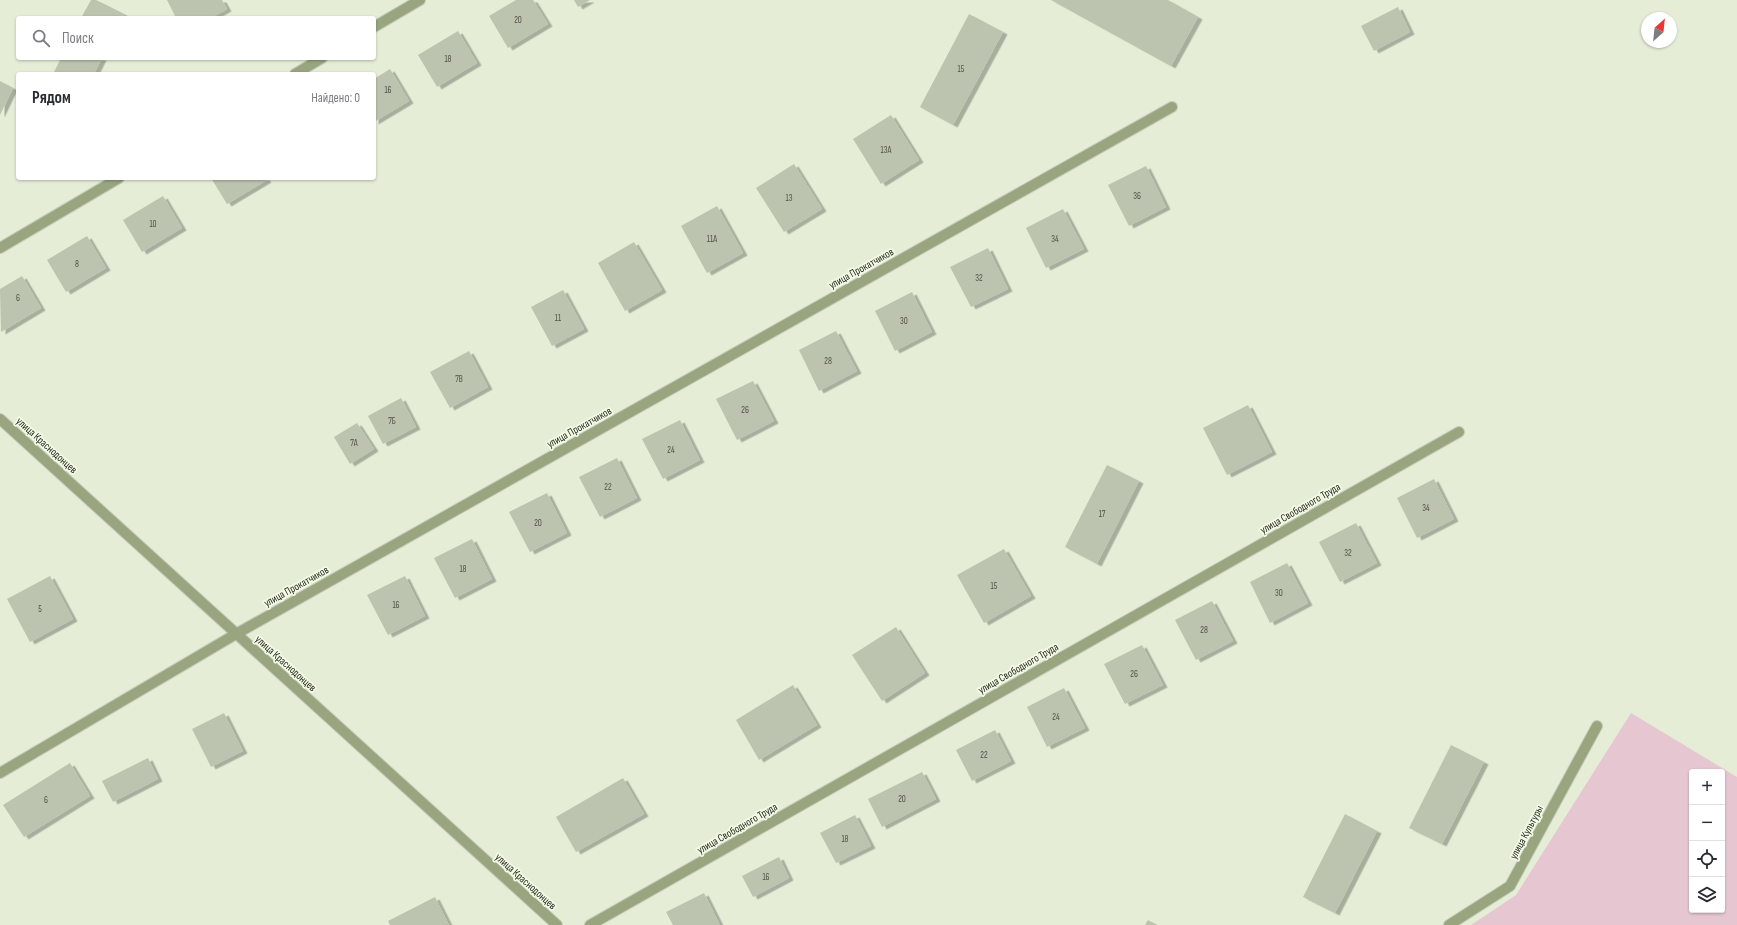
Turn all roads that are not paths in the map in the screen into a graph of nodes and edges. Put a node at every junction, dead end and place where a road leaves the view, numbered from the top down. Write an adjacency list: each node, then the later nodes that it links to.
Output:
1 (420, 0): 2 (street)
2 (376, 26)
3 (319, 60): 4 (street)
4 (298, 72)
5 (1172, 107): 10 (street, улица Прокатчиков)
6 (116, 180): 7 (street)
7 (0, 248)
8 (0, 419): 10 (street, улица Краснодонцев)
9 (1459, 432): 14 (street, улица Свободного Труда)
10 (236, 634): 12 (street, улица Прокатчиков); 13 (street, улица Краснодонцев)
11 (1597, 726): 15 (street, улица Культуры)
12 (0, 774)
13 (556, 925)
14 (590, 925)
15 (1449, 925)

